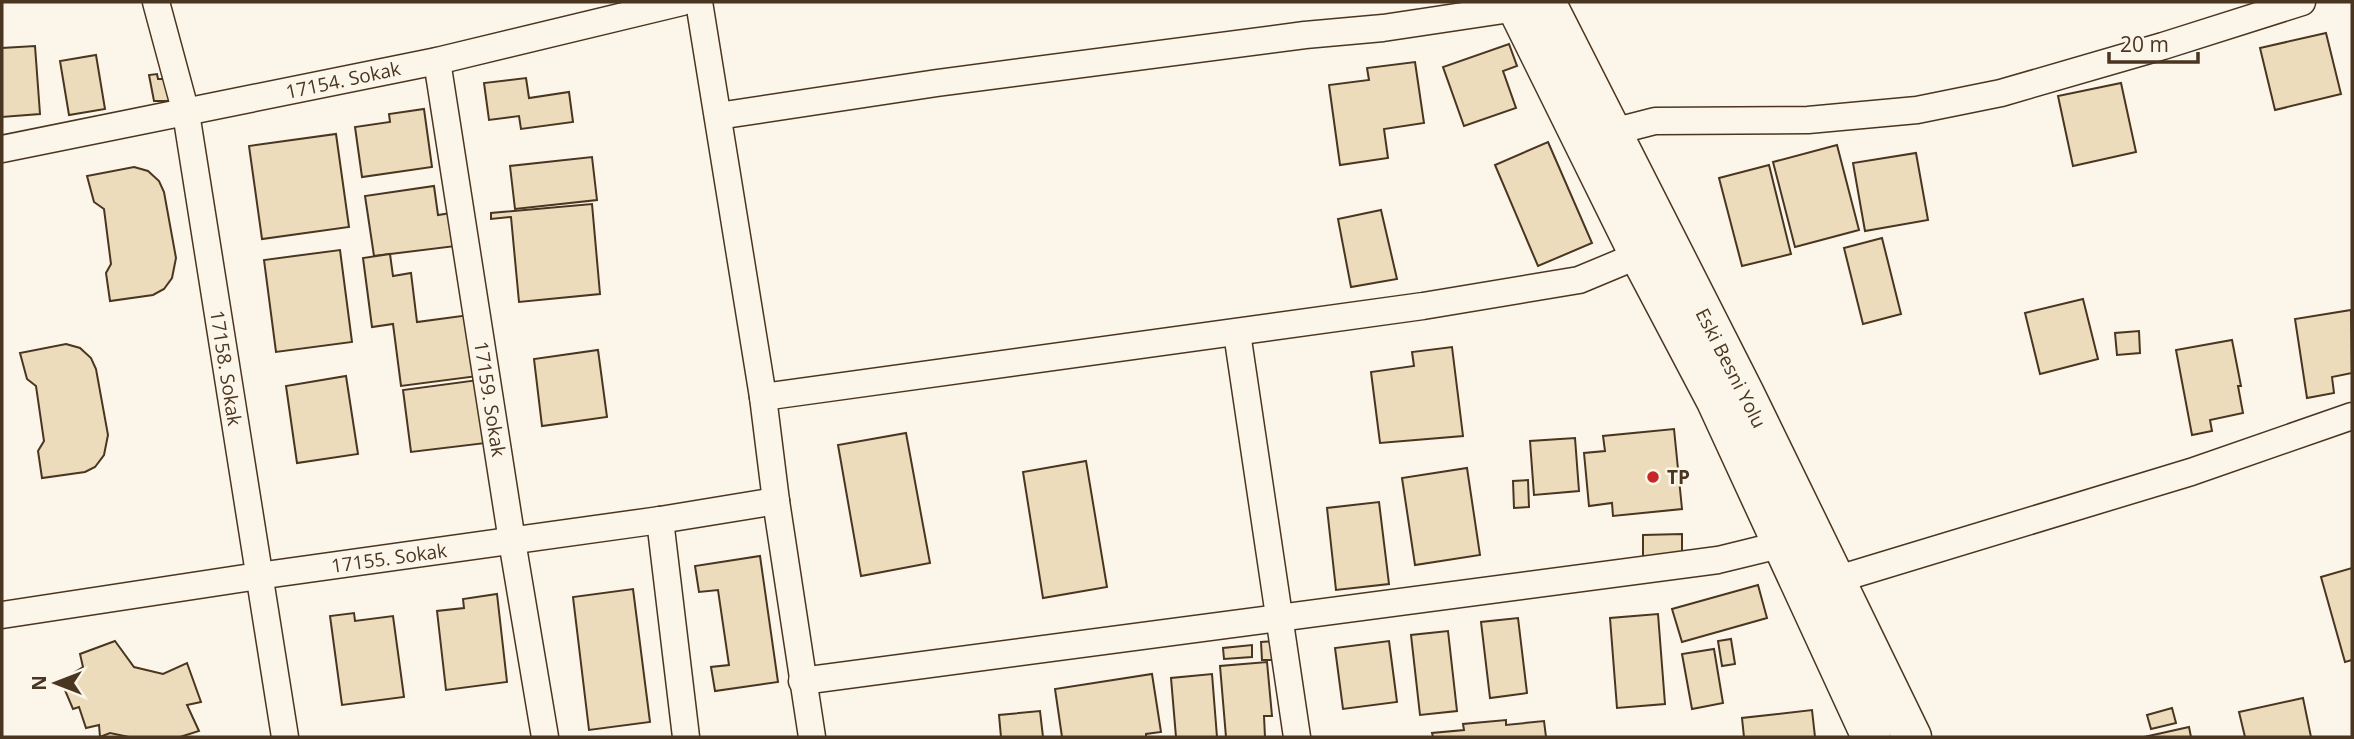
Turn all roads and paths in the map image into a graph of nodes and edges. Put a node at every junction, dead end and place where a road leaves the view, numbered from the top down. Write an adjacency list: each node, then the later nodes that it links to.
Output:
1 (156, 2): 7 (street, 17158. Sokak)
2 (682, 2): 6 (street, 17154. Sokak)
3 (699, 2): 8 (street)
4 (2302, 2): 9 (street)
5 (1526, 4): 8 (street); 9 (main road, Eski Besni Yolu); 11 (main road, Eski Besni Yolu)
6 (437, 61): 7 (street, 17154. Sokak); 17 (street, 17159. Sokak)
7 (186, 113): 10 (street, 17154. Sokak); 19 (street, 17158. Sokak)
8 (718, 116): 13 (street)
9 (1612, 132): 20 (main road, Eski Besni Yolu)
10 (2, 149)
11 (1639, 255): 12 (street); 18 (main road, Eski Besni Yolu)
12 (1237, 333): 13 (street); 22 (street)
13 (763, 397): 15 (street)
14 (2352, 416): 20 (street)
15 (776, 500): 16 (street, 17155. Sokak); 23 (street)
16 (660, 520): 17 (street, 17155. Sokak); 26 (street)
17 (512, 541): 19 (street, 17155. Sokak); 25 (street, 17159. Sokak)
18 (1783, 544): 22 (street); 29 (main road, Eski Besni Yolu)
19 (258, 576): 21 (street, 17155. Sokak); 24 (street, 17158. Sokak)
20 (1835, 580): 30 (main road, Eski Besni Yolu)
21 (3, 608)
22 (1279, 617): 23 (street); 28 (street)
23 (803, 681): 27 (street)
24 (285, 737)
25 (545, 737)
26 (687, 737)
27 (812, 737)
28 (1297, 737)
29 (1871, 737)
30 (1912, 737)

